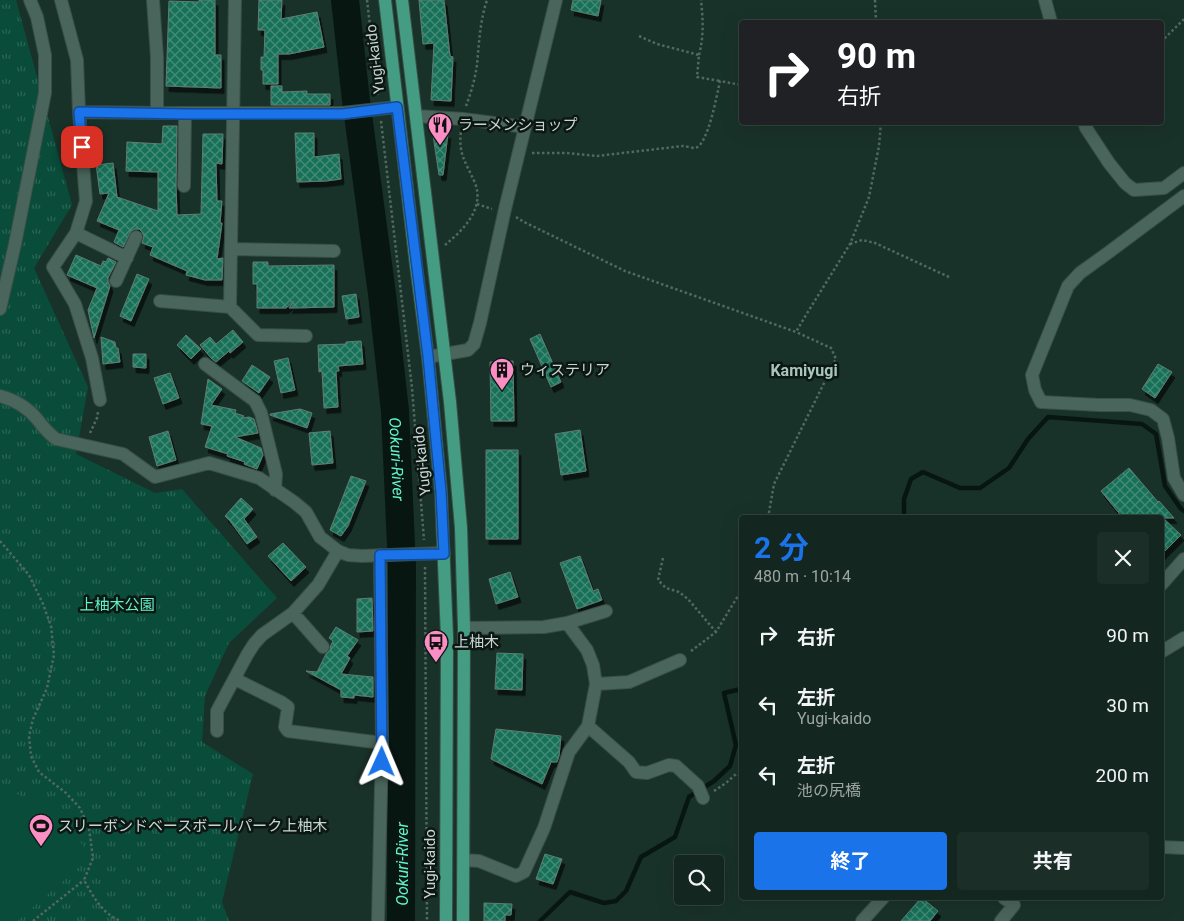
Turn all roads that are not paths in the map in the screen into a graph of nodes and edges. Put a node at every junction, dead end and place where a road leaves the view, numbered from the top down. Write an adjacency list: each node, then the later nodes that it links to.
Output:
1 (30, 0): 29 (street)
2 (61, 0): 11 (street)
3 (154, 0): 12 (street)
4 (235, 0): 14 (street)
5 (385, 0): 10 (main road, Yugi-kaido)
6 (402, 0): 15 (main road)
7 (556, 0): 17 (street)
8 (1046, 0): 9 (street)
9 (1051, 20)
10 (397, 107): 14 (street); 32 (main road, Yugi-kaido)
11 (79, 112): 12 (street); 21 (street)
12 (158, 113): 13 (street)
13 (185, 114): 14 (street); 19 (street)
14 (232, 114): 23 (street)
15 (416, 116): 17 (street); 31 (main road)
16 (1085, 125): 18 (street)
17 (525, 126): 31 (street)
18 (1184, 173)
19 (184, 186)
20 (1184, 196): 37 (street)
21 (76, 233): 25 (street); 35 (street)
22 (136, 237): 25 (street)
23 (231, 249): 24 (street); 28 (street)
24 (334, 250)
25 (127, 258): 26 (street)
26 (116, 281)
27 (160, 300): 28 (street)
28 (230, 307): 30 (street)
29 (0, 309)
30 (306, 336)
31 (444, 355): 32 (street); 46 (main road)
32 (428, 356): 39 (main road, Yugi-kaido)
33 (206, 364): 36 (street)
34 (0, 396): 36 (street)
35 (100, 400)
36 (275, 490): 38 (street)
37 (1184, 495)
38 (338, 551): 40 (street); 44 (street)
39 (444, 554): 40 (street); 63 (main road, Yugi-kaido)
40 (384, 555): 55 (street)
41 (1184, 560): 42 (street)
42 (1164, 582)
43 (606, 611): 45 (street)
44 (293, 613): 48 (street); 51 (street)
45 (568, 623): 46 (street); 52 (street)
46 (464, 628): 59 (main road)
47 (1184, 638): 49 (street)
48 (323, 647)
49 (1164, 650)
50 (680, 660): 52 (street)
51 (235, 679): 54 (street); 55 (street)
52 (596, 684): 53 (street)
53 (588, 726): 56 (street); 59 (street)
54 (217, 731)
55 (382, 743): 62 (street)
56 (703, 798)
57 (1164, 847): 58 (street)
58 (1184, 848)
59 (464, 860): 64 (main road)
60 (882, 900): 65 (street)
61 (1007, 900): 66 (street)
62 (378, 921)
63 (446, 921)
64 (464, 921)
65 (862, 921)
66 (1001, 921)

